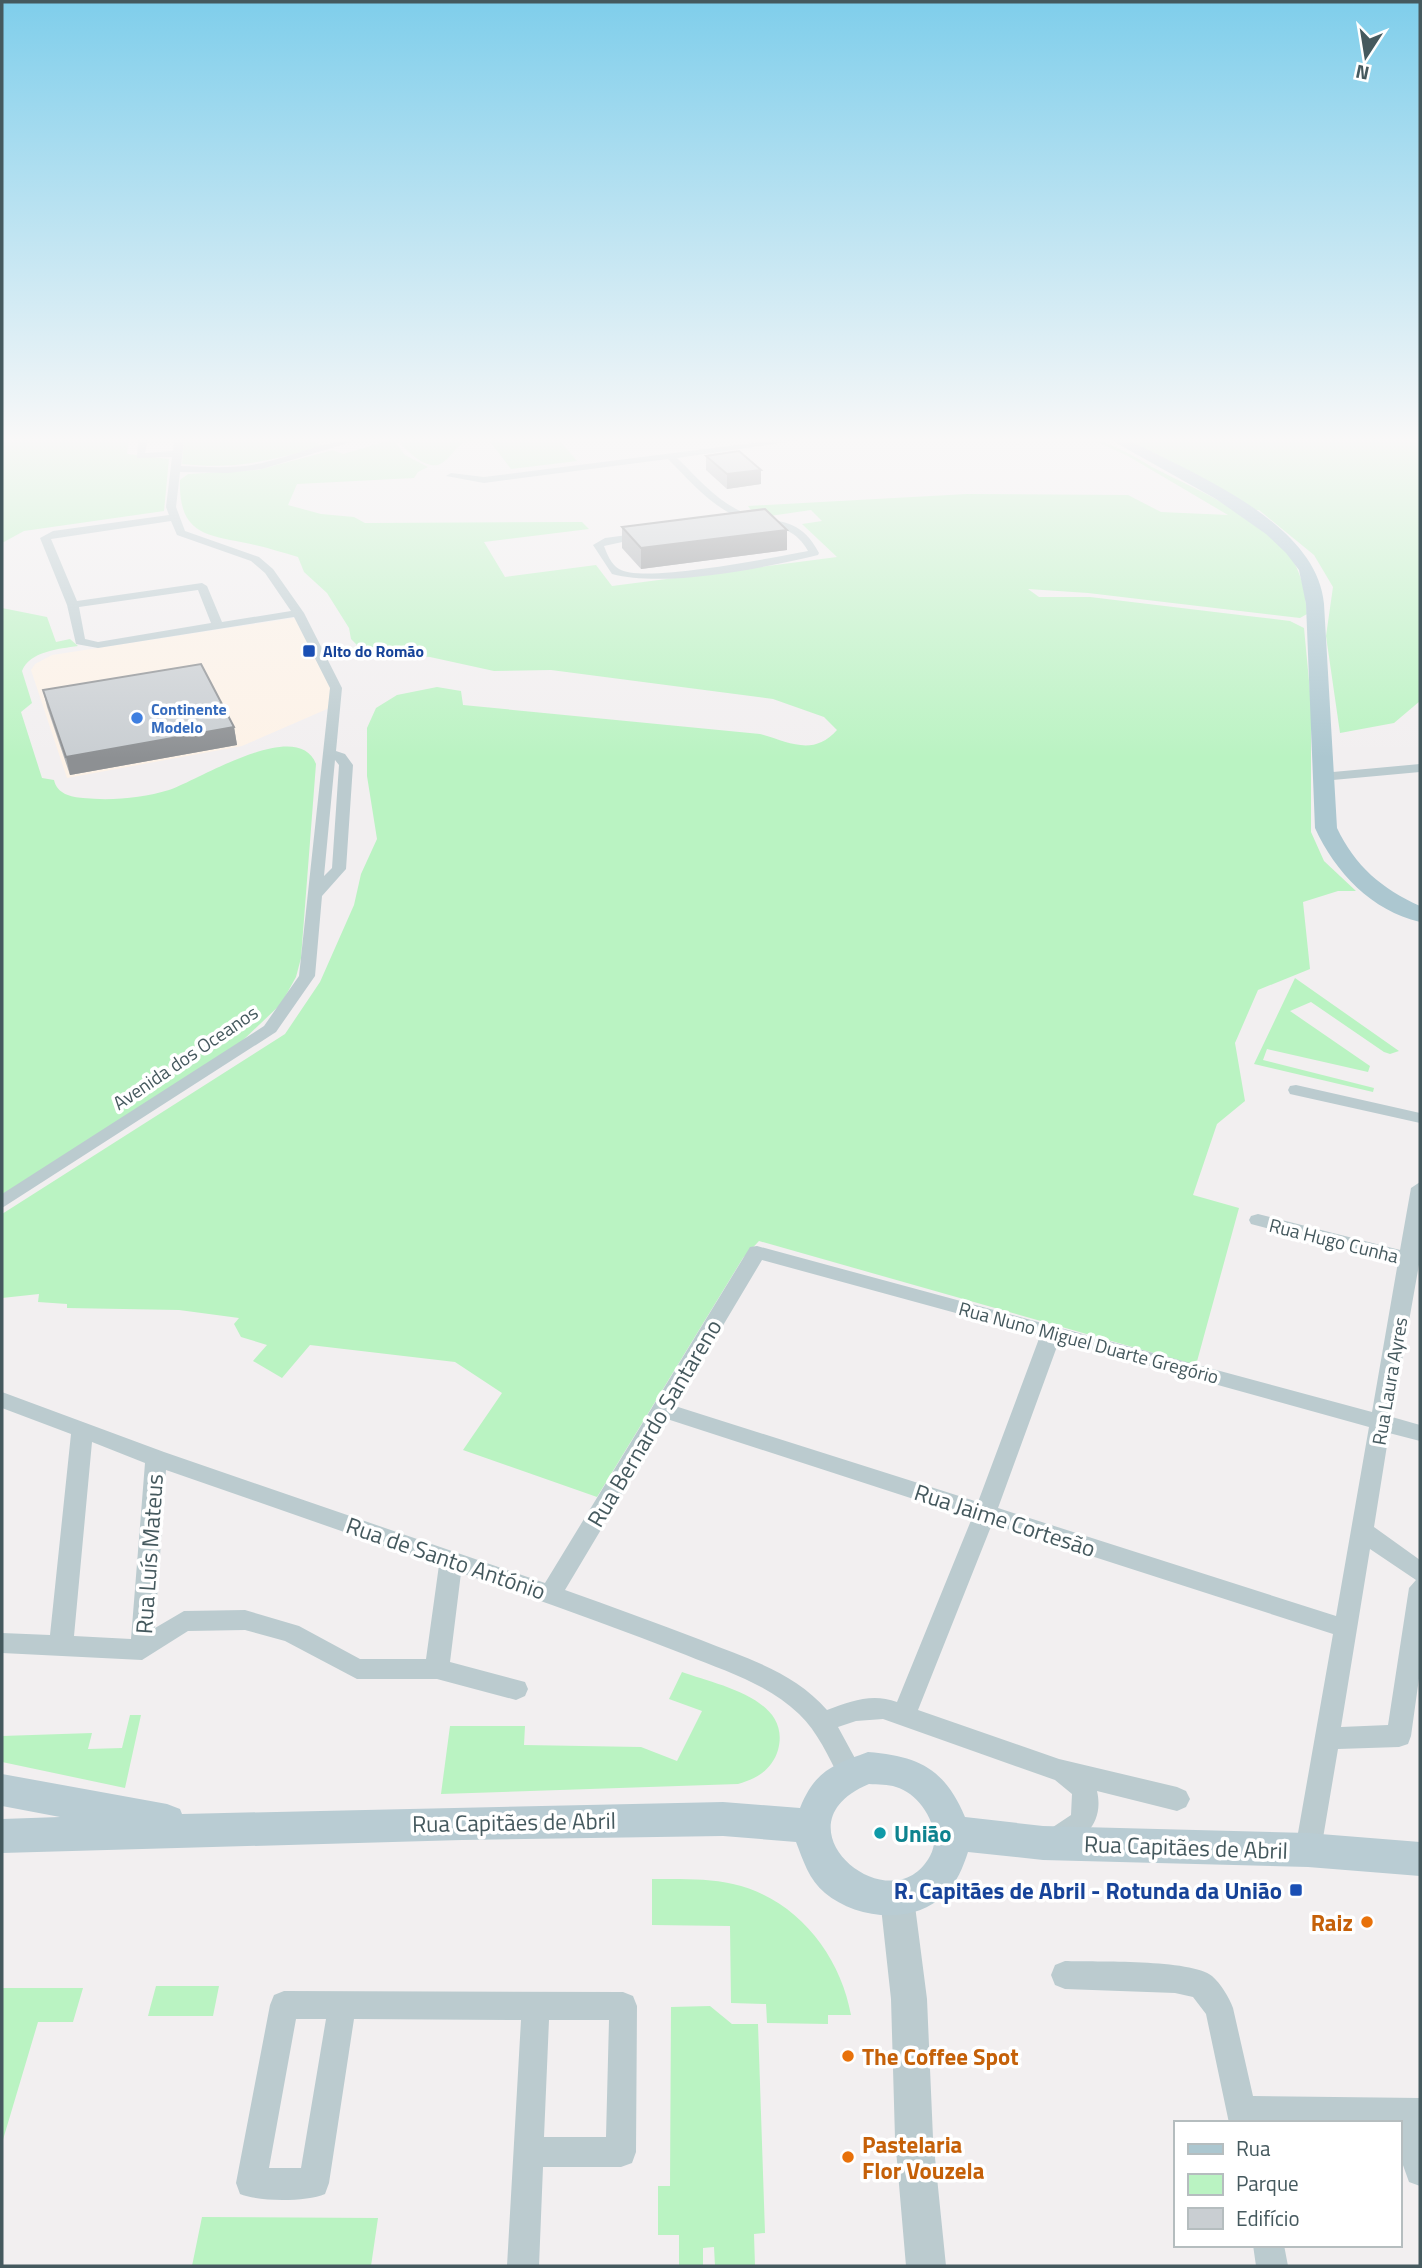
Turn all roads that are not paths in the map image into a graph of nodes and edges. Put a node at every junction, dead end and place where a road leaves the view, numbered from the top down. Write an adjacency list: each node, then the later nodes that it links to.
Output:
1 (47, 546): 6 (street)
2 (218, 546): 7 (street, Avenida dos Oceanos)
3 (598, 546): 4 (street)
4 (808, 546)
5 (1289, 546): 10 (main road)
6 (73, 605): 8 (street); 8 (street)
7 (298, 613): 8 (street); 15 (street, Avenida dos Oceanos)
8 (218, 626)
9 (1420, 768): 10 (street)
10 (1322, 777): 11 (main road)
11 (1420, 915)
12 (1296, 1090): 13 (street)
13 (1420, 1118)
14 (1420, 1188): 18 (street, Rua Laura Ayres)
15 (2, 1202)
16 (1258, 1220): 18 (street, Rua Hugo Cunha)
17 (757, 1252): 19 (street, Rua Nuno Miguel Duarte Gregório); 21 (street, Rua Bernardo Santareno)
18 (1413, 1262): 22 (street, Rua Laura Ayres)
19 (1052, 1332): 22 (street, Rua Nuno Miguel Duarte Gregório); 26 (street)
20 (2, 1400): 23 (street, Rua de Santo António)
21 (664, 1410): 26 (street, Rua Jaime Cortesão); 31 (street, Rua Bernardo Santareno)
22 (1382, 1423): 24 (street, Rua Nuno Miguel Duarte Gregório); 27 (street, Rua Laura Ayres)
23 (82, 1431): 25 (street, Rua de Santo António); 34 (street)
24 (1420, 1433)
25 (156, 1458): 28 (street, Rua de Santo António); 35 (street, Rua Luís Mateus)
26 (985, 1514): 32 (street, Rua Jaime Cortesão); 38 (street)
27 (1364, 1532): 29 (street); 32 (street, Rua Laura Ayres)
28 (451, 1561): 31 (street, Rua de Santo António); 36 (street)
29 (1420, 1572)
30 (1420, 1588): 40 (street)
31 (551, 1594): 39 (street, Rua de Santo António)
32 (1347, 1629): 40 (street, Rua Laura Ayres)
33 (2, 1643): 34 (street)
34 (61, 1647): 35 (street)
35 (142, 1650): 36 (street)
36 (437, 1669): 37 (street)
37 (516, 1689)
38 (905, 1716): 39 (street); 41 (street)
39 (822, 1722): 42 (street, Rua de Santo António)
40 (1329, 1738): 50 (street, Rua Laura Ayres)
41 (1059, 1770): 44 (street); 49 (street)
42 (850, 1773): 45 (main road); 47 (main road)
43 (2, 1790): 46 (main road, Rua Capitães de Abril)
44 (1177, 1799)
45 (812, 1826): 46 (main road, Rua Capitães de Abril); 52 (main road)
46 (216, 1830): 48 (main road, Rua Capitães de Abril)
47 (952, 1833): 49 (main road, Rua Capitães de Abril); 52 (main road)
48 (2, 1836)
49 (1043, 1843): 50 (main road, Rua Capitães de Abril)
50 (1308, 1850): 51 (main road, Rua Capitães de Abril)
51 (1420, 1859)
52 (897, 1898): 62 (street)
53 (1065, 1975): 57 (street)
54 (342, 2005): 54 (street); 55 (street)
55 (536, 2006): 58 (street); 58 (street)
56 (1410, 2112): 57 (street); 59 (street)
57 (1243, 2117)
58 (528, 2151): 61 (street)
59 (1420, 2171)
60 (1268, 2247): 63 (street)
61 (523, 2266)
62 (926, 2266)
63 (1272, 2266)

